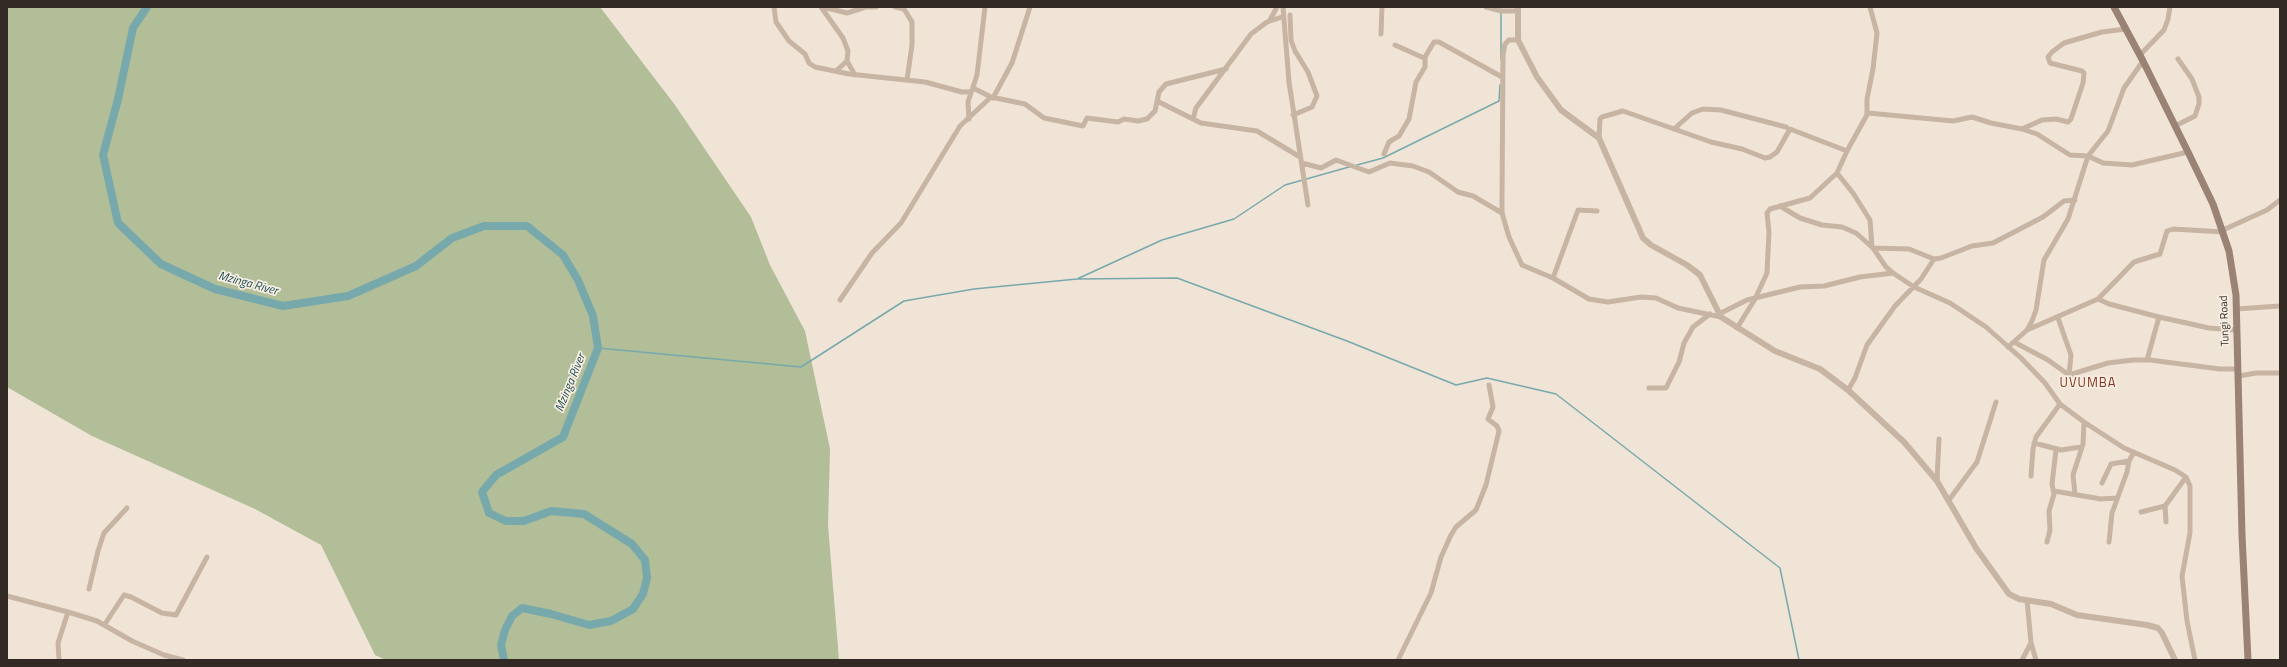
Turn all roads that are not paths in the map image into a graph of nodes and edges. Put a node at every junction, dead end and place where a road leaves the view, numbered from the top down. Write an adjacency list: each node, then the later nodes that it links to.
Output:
1 (774, 7): 27 (street)
2 (822, 7): 3 (street); 25 (street)
3 (876, 7)
4 (895, 7): 30 (street)
5 (985, 7): 31 (street)
6 (1030, 7): 32 (street)
7 (1277, 7): 17 (street)
8 (1283, 7): 16 (street)
9 (1382, 7): 19 (street)
10 (1486, 7): 14 (street)
11 (1870, 7): 34 (street)
12 (2114, 7): 18 (main road, Tungi Road)
13 (2170, 7): 23 (street)
14 (1518, 9): 20 (street)
15 (1290, 15): 35 (street)
16 (1282, 17): 17 (street); 35 (street)
17 (1270, 20): 26 (street)
18 (2126, 29): 23 (main road, Tungi Road); 40 (street)
19 (1381, 34)
20 (1518, 40): 29 (street); 42 (street)
21 (1395, 45): 22 (street)
22 (1424, 58): 29 (street); 45 (street)
23 (2142, 58): 38 (main road, Tungi Road); 46 (street)
24 (2178, 59): 38 (street)
25 (847, 61): 27 (street); 28 (street)
26 (1226, 70): 33 (street); 37 (street)
27 (836, 71): 28 (street)
28 (854, 75): 30 (street)
29 (1502, 77): 55 (street)
30 (907, 80): 31 (street)
31 (972, 90): 32 (street); 36 (street)
32 (992, 98): 33 (street); 36 (street)
33 (1158, 101): 37 (street)
34 (1866, 114): 40 (street); 43 (street)
35 (1293, 115): 47 (street)
36 (969, 118): 64 (street)
37 (1193, 119): 47 (street)
38 (2175, 126): 44 (main road, Tungi Road)
39 (1786, 127): 41 (street)
40 (2022, 128): 46 (street)
41 (1674, 129): 42 (street); 43 (street)
42 (1599, 138): 68 (street)
43 (1847, 151): 49 (street)
44 (2188, 152): 46 (street); 56 (main road, Tungi Road)
45 (1384, 154)
46 (2088, 156): 50 (street)
47 (1300, 157): 48 (street)
48 (1302, 163): 52 (street); 55 (street)
49 (1837, 173): 53 (street); 57 (street)
50 (2075, 200): 58 (street); 72 (street)
51 (2280, 200): 56 (street)
52 (1308, 205)
53 (1780, 206): 57 (street); 62 (street)
54 (1597, 211): 60 (street)
55 (1502, 213): 60 (street)
56 (2223, 231): 63 (street); 66 (main road, Tungi Road)
57 (1873, 248): 58 (street); 59 (street)
58 (1934, 259): 61 (street)
59 (1893, 273): 61 (street); 62 (street)
60 (1553, 278): 67 (street)
61 (1914, 287): 75 (street); 83 (street)
62 (1755, 299): 68 (street); 71 (street)
63 (2098, 299): 69 (street); 70 (street)
64 (840, 300)
65 (2280, 306): 66 (street)
66 (2236, 309): 73 (main road, Tungi Road)
67 (1710, 314): 68 (street); 82 (street)
68 (1720, 315): 71 (street)
69 (2159, 317): 73 (street); 76 (street)
70 (2058, 318): 72 (street); 79 (street)
71 (1737, 328): 83 (street)
72 (2027, 330): 74 (street)
73 (2236, 330): 77 (main road, Tungi Road)
74 (2014, 342): 75 (street); 79 (street)
75 (2008, 347): 85 (street)
76 (2147, 360): 77 (street); 79 (street)
77 (2238, 368): 80 (main road, Tungi Road)
78 (2280, 373): 80 (street)
79 (2069, 375)
80 (2239, 376): 121 (main road, Tungi Road)
81 (1489, 385): 116 (street)
82 (1649, 388)
83 (1848, 390): 95 (street)
84 (1996, 402): 100 (street)
85 (2060, 404): 86 (street); 88 (street)
86 (2084, 422): 89 (street); 91 (street)
87 (1939, 439): 95 (street)
88 (2034, 443): 90 (street); 93 (street)
89 (2081, 447): 90 (street); 98 (street)
90 (2056, 450): 97 (street)
91 (2134, 452): 92 (street); 94 (street)
92 (2128, 461): 96 (street); 99 (street)
93 (2031, 476)
94 (2186, 477): 101 (street); 120 (street)
95 (1937, 481): 100 (street)
96 (2102, 483)
97 (2054, 491): 98 (street); 105 (street)
98 (2075, 494): 99 (street)
99 (2117, 498): 106 (street)
100 (1949, 500): 110 (street)
101 (2165, 506): 103 (street); 104 (street)
102 (127, 508): 108 (street)
103 (2141, 512)
104 (2166, 522)
105 (2047, 542)
106 (2109, 542)
107 (207, 557): 112 (street)
108 (89, 589)
109 (7, 596): 111 (street)
110 (2027, 600): 113 (street); 119 (street)
111 (68, 612): 112 (street); 114 (street)
112 (105, 624): 115 (street)
113 (2031, 643): 117 (street); 118 (street)
114 (59, 660)
115 (183, 660)
116 (1398, 660)
117 (2022, 660)
118 (2036, 660)
119 (2175, 660)
120 (2195, 660)
121 (2248, 660)

